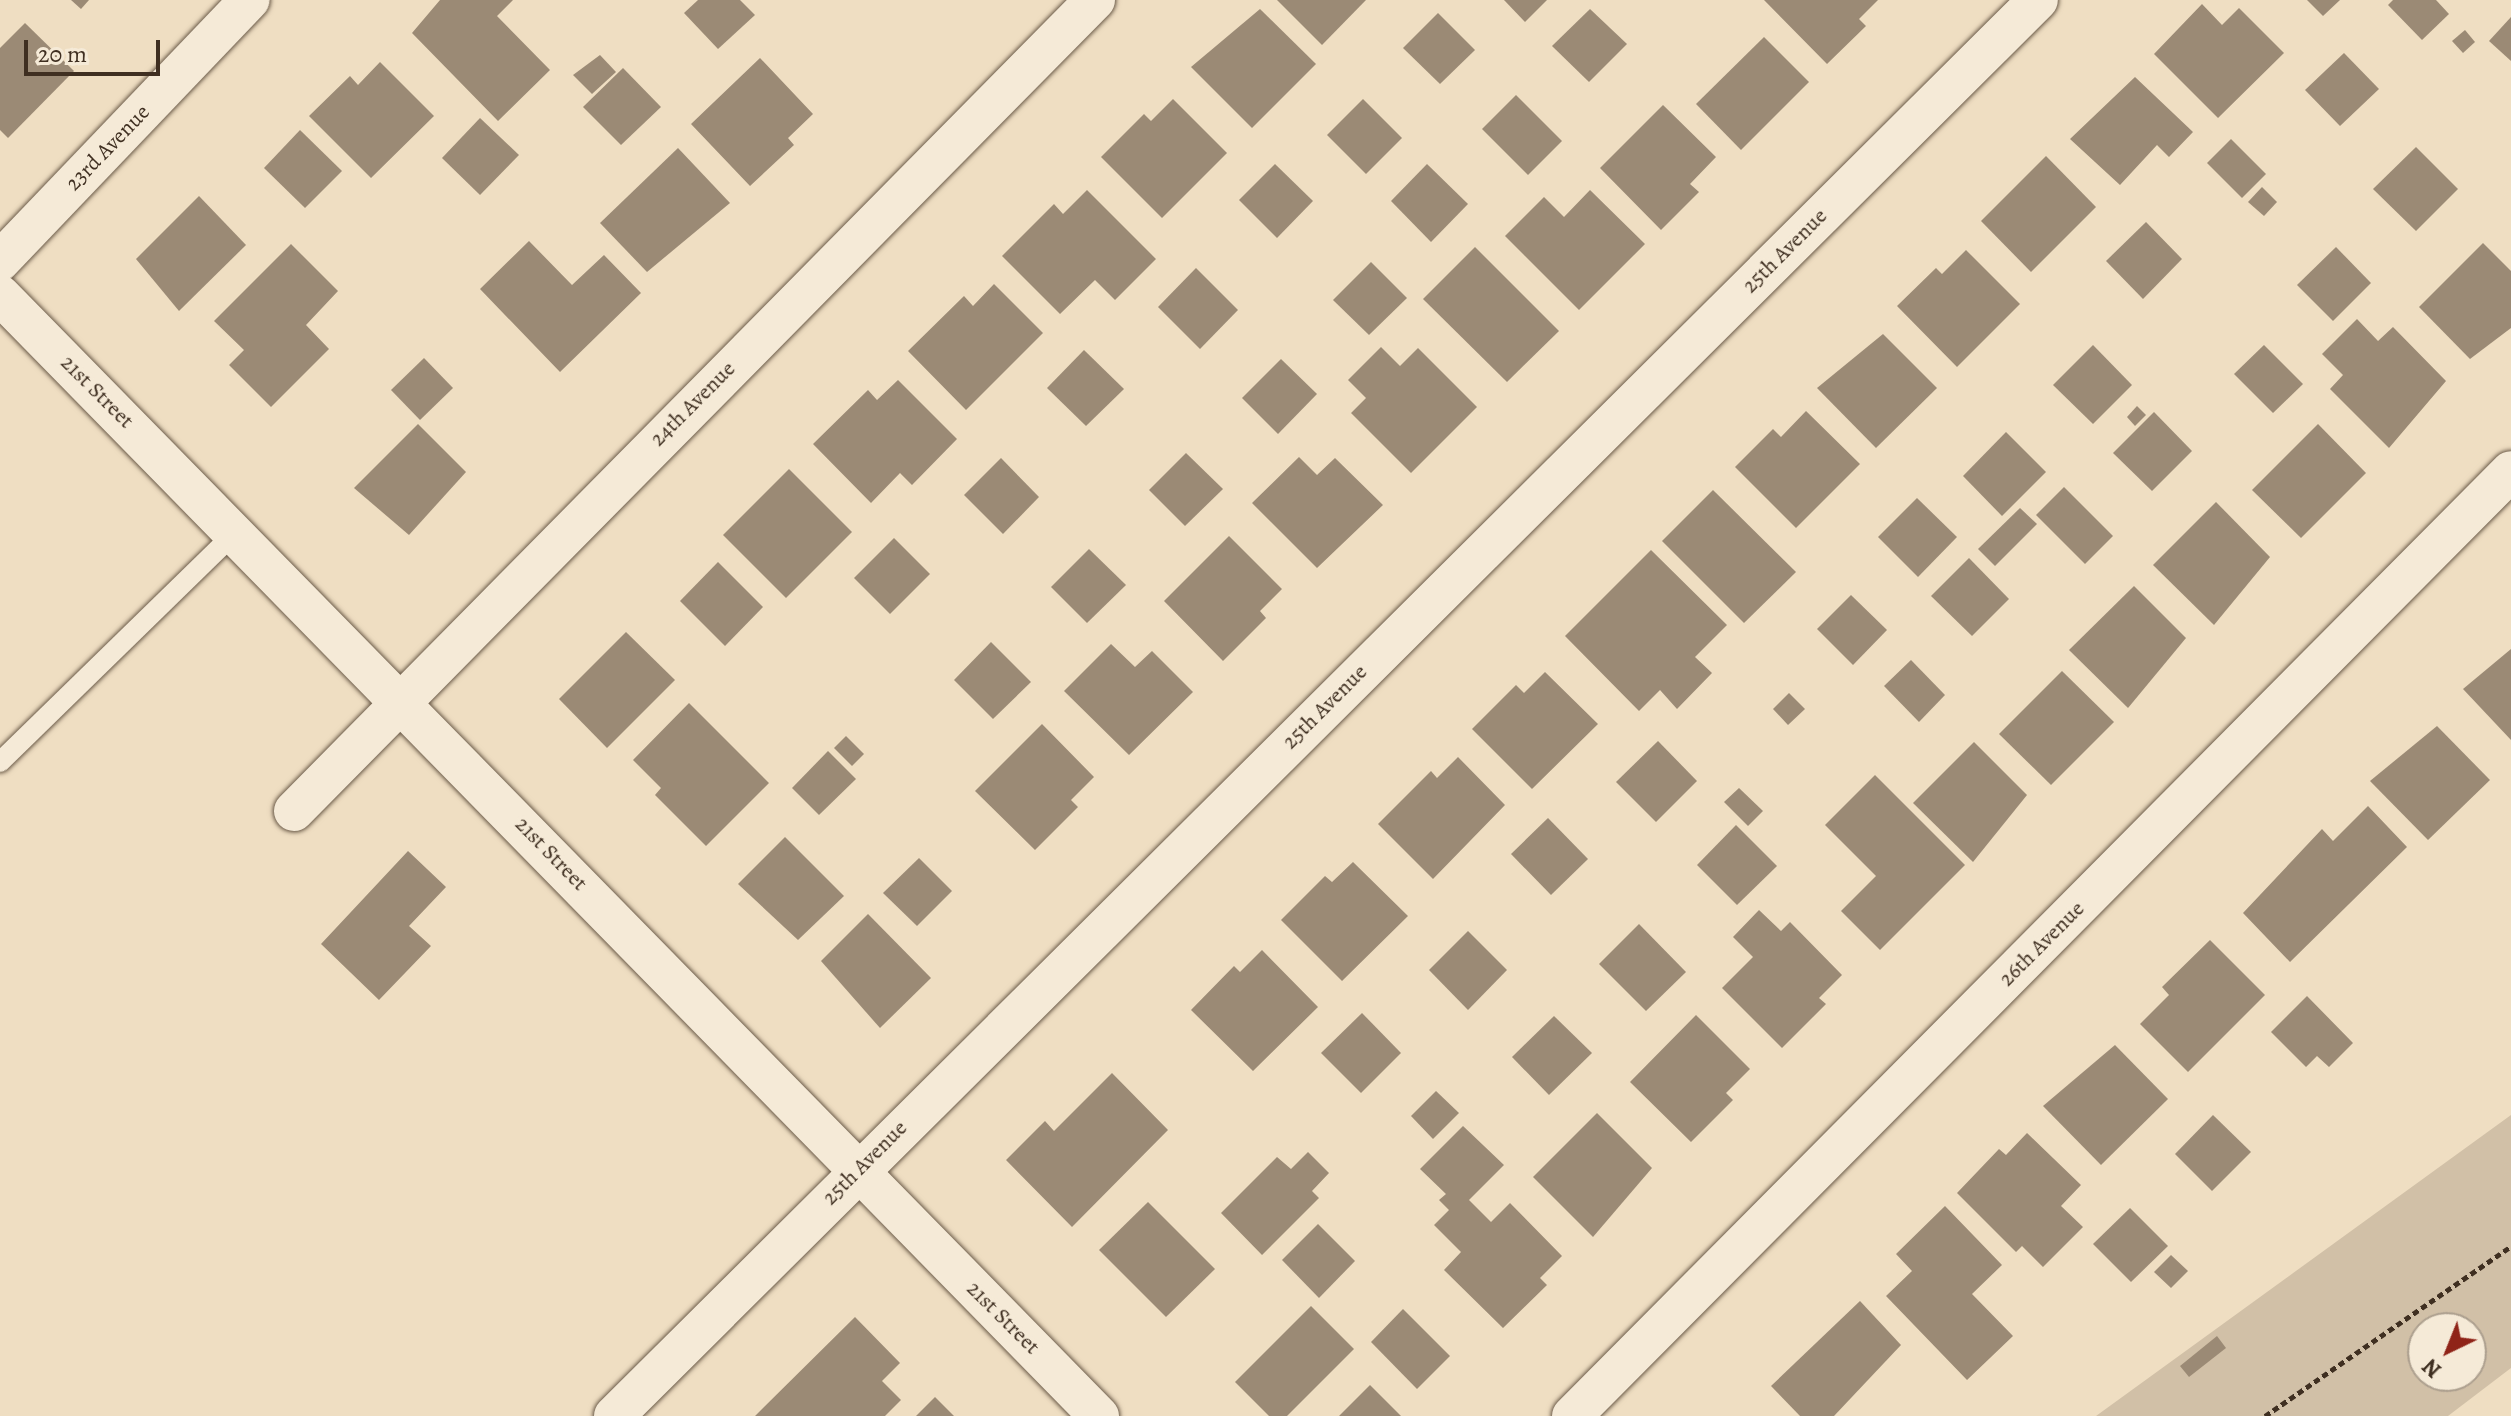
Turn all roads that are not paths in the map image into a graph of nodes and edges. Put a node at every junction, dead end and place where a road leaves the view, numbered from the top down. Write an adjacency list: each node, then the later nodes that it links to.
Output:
1 (249, 0): 4 (street, 23rd Avenue)
2 (1095, 0): 8 (street, 24th Avenue)
3 (2038, 0): 11 (street, 25th Avenue)
4 (0, 261)
5 (0, 295): 7 (street, 21st Street)
6 (2509, 479): 14 (street, 26th Avenue)
7 (236, 532): 8 (street, 21st Street); 9 (lane)
8 (401, 698): 10 (street, 24th Avenue); 11 (street, 21st Street)
9 (0, 762)
10 (294, 811)
11 (857, 1171): 12 (street, 25th Avenue); 13 (street, 21st Street)
12 (614, 1416)
13 (1099, 1416)
14 (1572, 1416)

